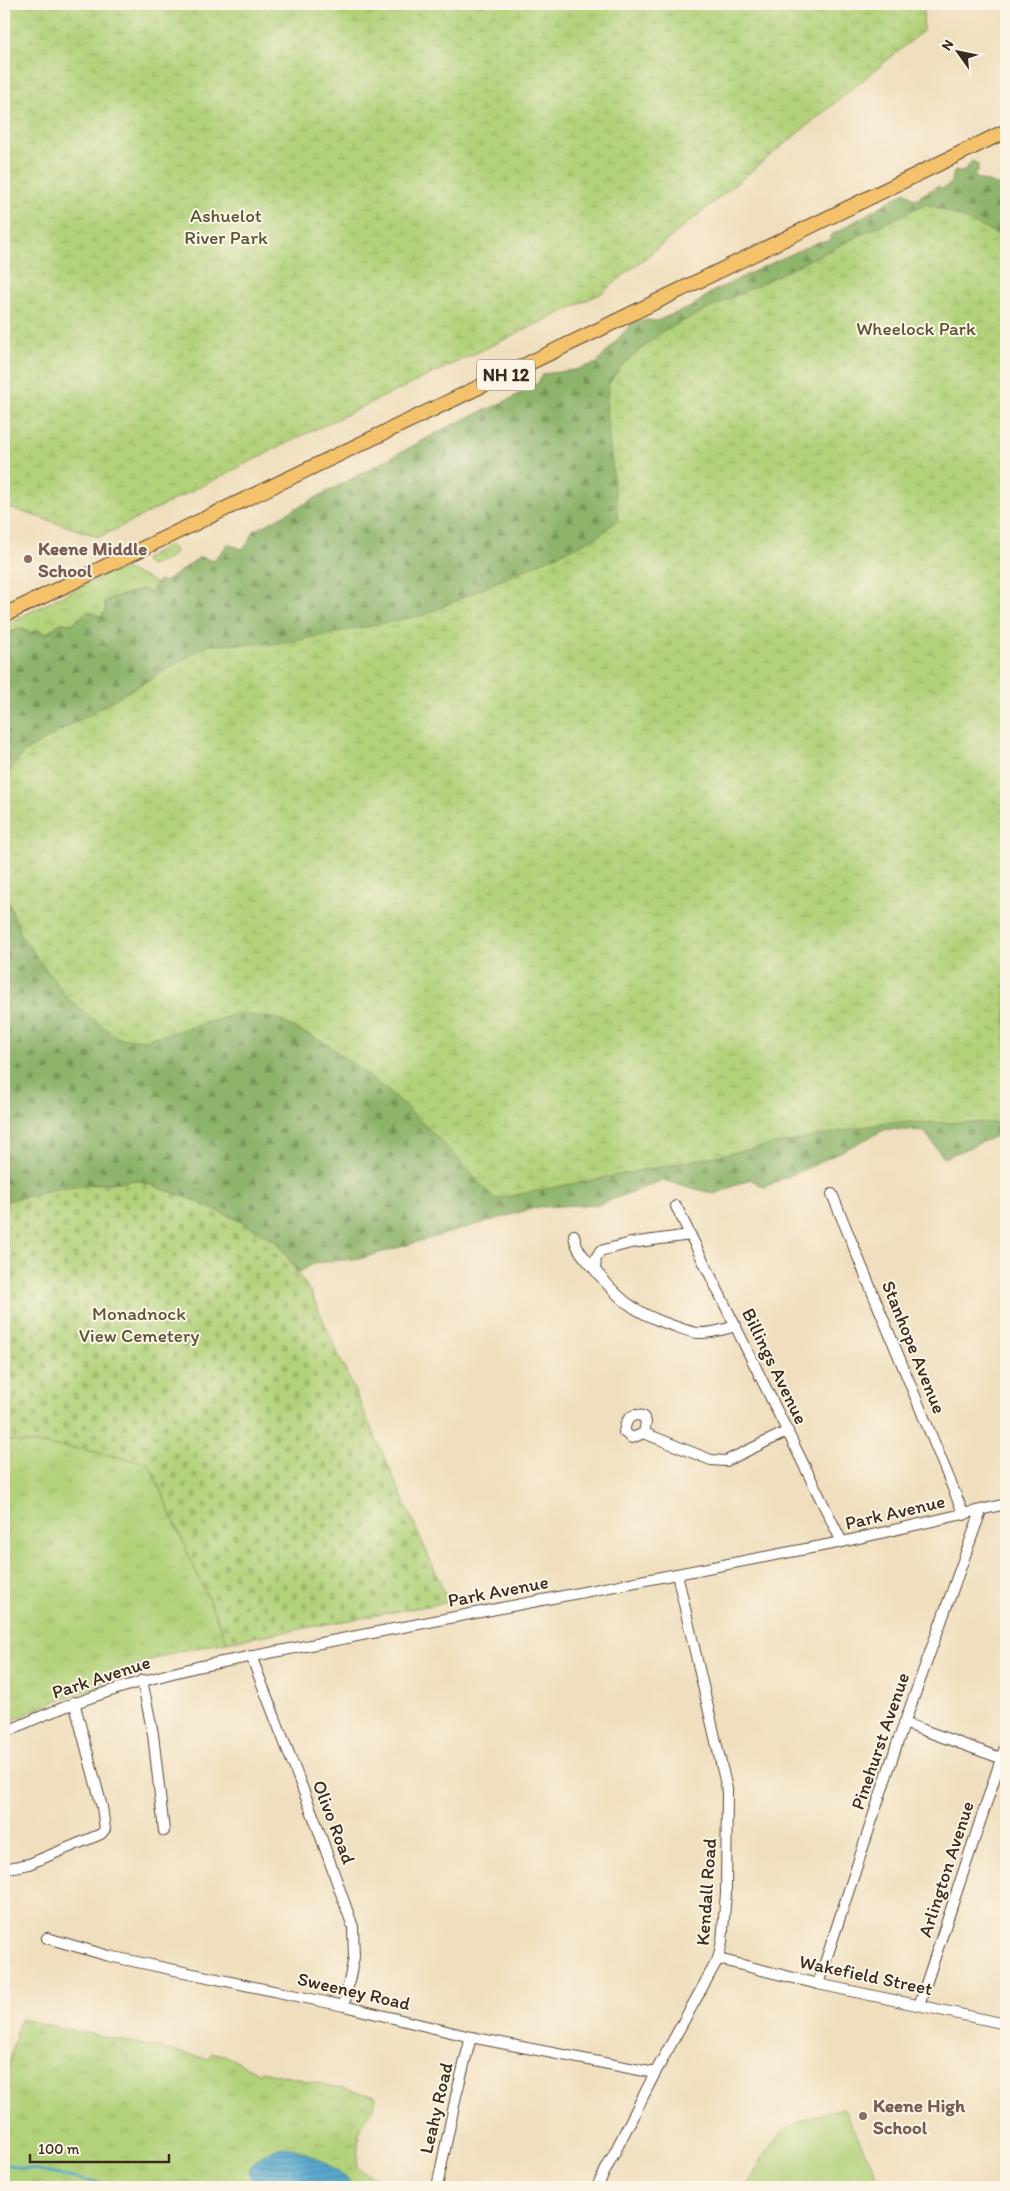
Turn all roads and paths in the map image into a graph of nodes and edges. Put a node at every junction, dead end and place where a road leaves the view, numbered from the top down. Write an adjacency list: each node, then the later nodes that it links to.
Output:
1 (1006, 131): 2 (highway, NH 12)
2 (4, 615)
3 (832, 1194): 13 (street, Stanhope Avenue)
4 (676, 1206): 6 (street, Billings Avenue)
5 (574, 1235): 7 (street)
6 (690, 1235): 7 (street); 8 (street, Billings Avenue)
7 (595, 1269): 8 (street)
8 (736, 1326): 9 (street, Billings Avenue)
9 (788, 1431): 10 (street); 14 (street, Billings Avenue)
10 (644, 1433)
11 (1006, 1504): 12 (street, Park Avenue)
12 (981, 1511): 13 (street, Park Avenue); 19 (street, Pinehurst Avenue)
13 (964, 1515): 14 (street, Park Avenue)
14 (842, 1542): 15 (street, Park Avenue)
15 (677, 1574): 16 (street, Park Avenue); 26 (street, Kendall Road)
16 (251, 1656): 17 (street, Park Avenue); 29 (street, Olivo Road)
17 (142, 1680): 18 (street, Park Avenue); 23 (street)
18 (74, 1702): 20 (street, Park Avenue); 24 (street)
19 (904, 1724): 22 (street); 27 (street, Pinehurst Avenue)
20 (4, 1733)
21 (1006, 1744): 22 (street, Arlington Avenue)
22 (1004, 1759): 28 (street, Arlington Avenue)
23 (164, 1831)
24 (4, 1869)
25 (47, 1938): 29 (street, Sweeney Road)
26 (718, 1959): 27 (street, Wakefield Street); 32 (street, Kendall Road)
27 (818, 1984): 28 (street, Wakefield Street)
28 (919, 2005): 30 (street, Wakefield Street)
29 (344, 2006): 31 (street, Sweeney Road)
30 (1006, 2024)
31 (471, 2037): 32 (street, Sweeney Road); 33 (street, Leahy Road)
32 (656, 2073): 34 (street, Kendall Road)
33 (437, 2187)
34 (597, 2187)

